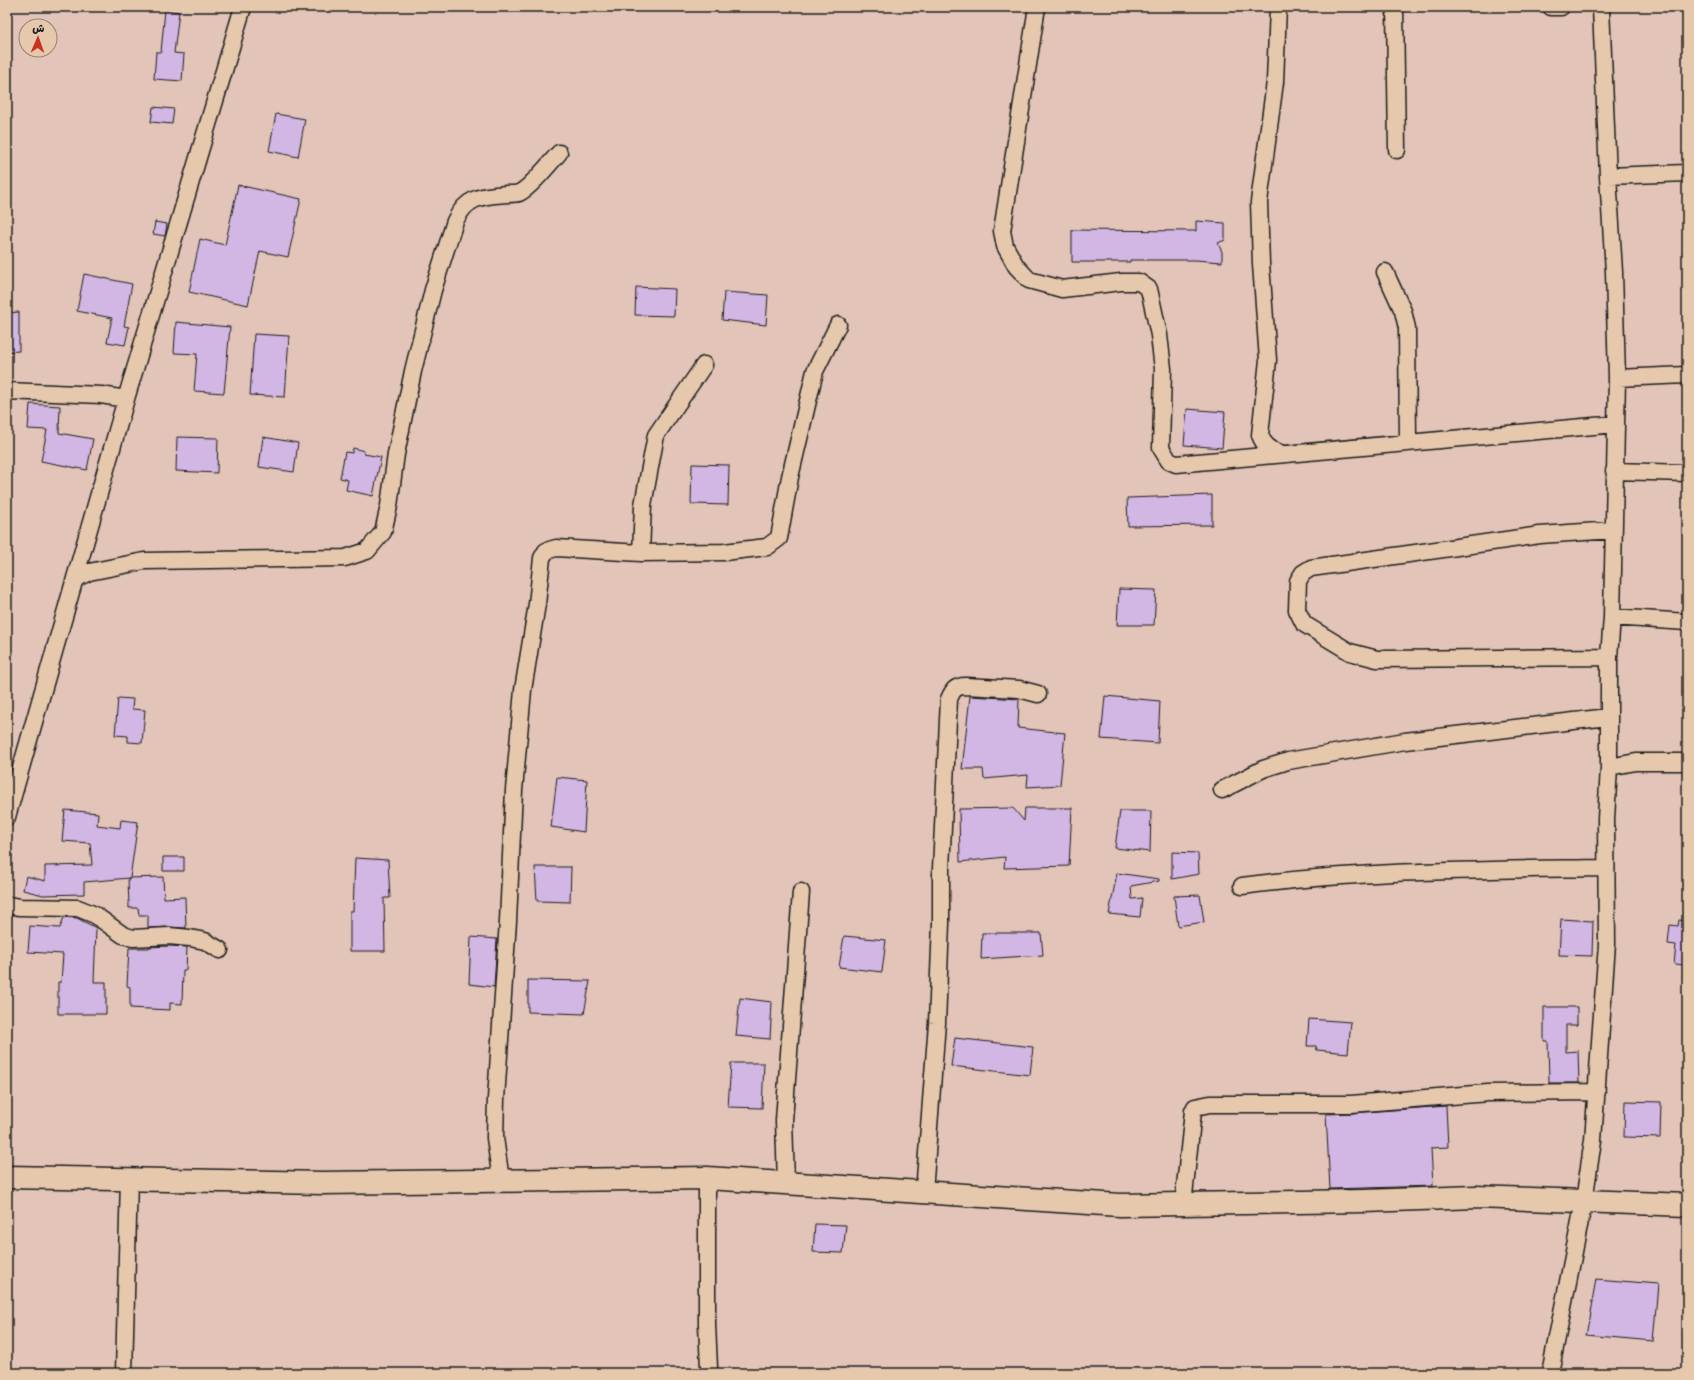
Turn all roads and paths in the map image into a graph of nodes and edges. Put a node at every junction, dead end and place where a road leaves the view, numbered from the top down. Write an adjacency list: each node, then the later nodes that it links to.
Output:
1 (244, 7): 18 (street)
2 (1037, 7): 21 (street)
3 (1278, 7): 21 (street)
4 (1395, 7): 8 (street)
5 (1551, 7): 6 (street)
6 (1561, 7)
7 (1601, 7): 11 (street)
8 (1397, 150)
9 (559, 153): 26 (street)
10 (1687, 173): 11 (street)
11 (1608, 176): 16 (street)
12 (1385, 272): 20 (street)
13 (838, 325): 25 (street)
14 (704, 365): 25 (street)
15 (1687, 375): 16 (street)
16 (1617, 378): 19 (street)
17 (7, 391): 18 (street)
18 (126, 399): 26 (street)
19 (1616, 424): 20 (street); 22 (street)
20 (1408, 442): 21 (street)
21 (1280, 453)
22 (1614, 471): 23 (street); 24 (street)
23 (1687, 473)
24 (1613, 530): 27 (street); 29 (street)
25 (641, 554): 45 (street)
26 (74, 579): 35 (street)
27 (1612, 617): 28 (street); 29 (street)
28 (1687, 622)
29 (1609, 657): 31 (street)
30 (1038, 694): 47 (street)
31 (1608, 717): 33 (street); 34 (street)
32 (1687, 762): 33 (street)
33 (1609, 767): 36 (street)
34 (1222, 790)
35 (7, 817)
36 (1606, 868): 37 (street); 41 (street)
37 (1242, 886)
38 (801, 892): 46 (street)
39 (7, 905): 40 (street)
40 (220, 950)
41 (1597, 1092): 48 (street); 49 (street)
42 (7, 1177): 44 (street)
43 (706, 1178): 45 (street); 46 (street); 52 (street)
44 (129, 1179): 45 (street); 51 (street)
45 (501, 1180)
46 (786, 1183): 47 (street)
47 (924, 1192): 49 (street)
48 (1584, 1201): 49 (street); 50 (street); 53 (street)
49 (1183, 1204)
50 (1687, 1205)
51 (124, 1373)
52 (707, 1373)
53 (1550, 1373)

